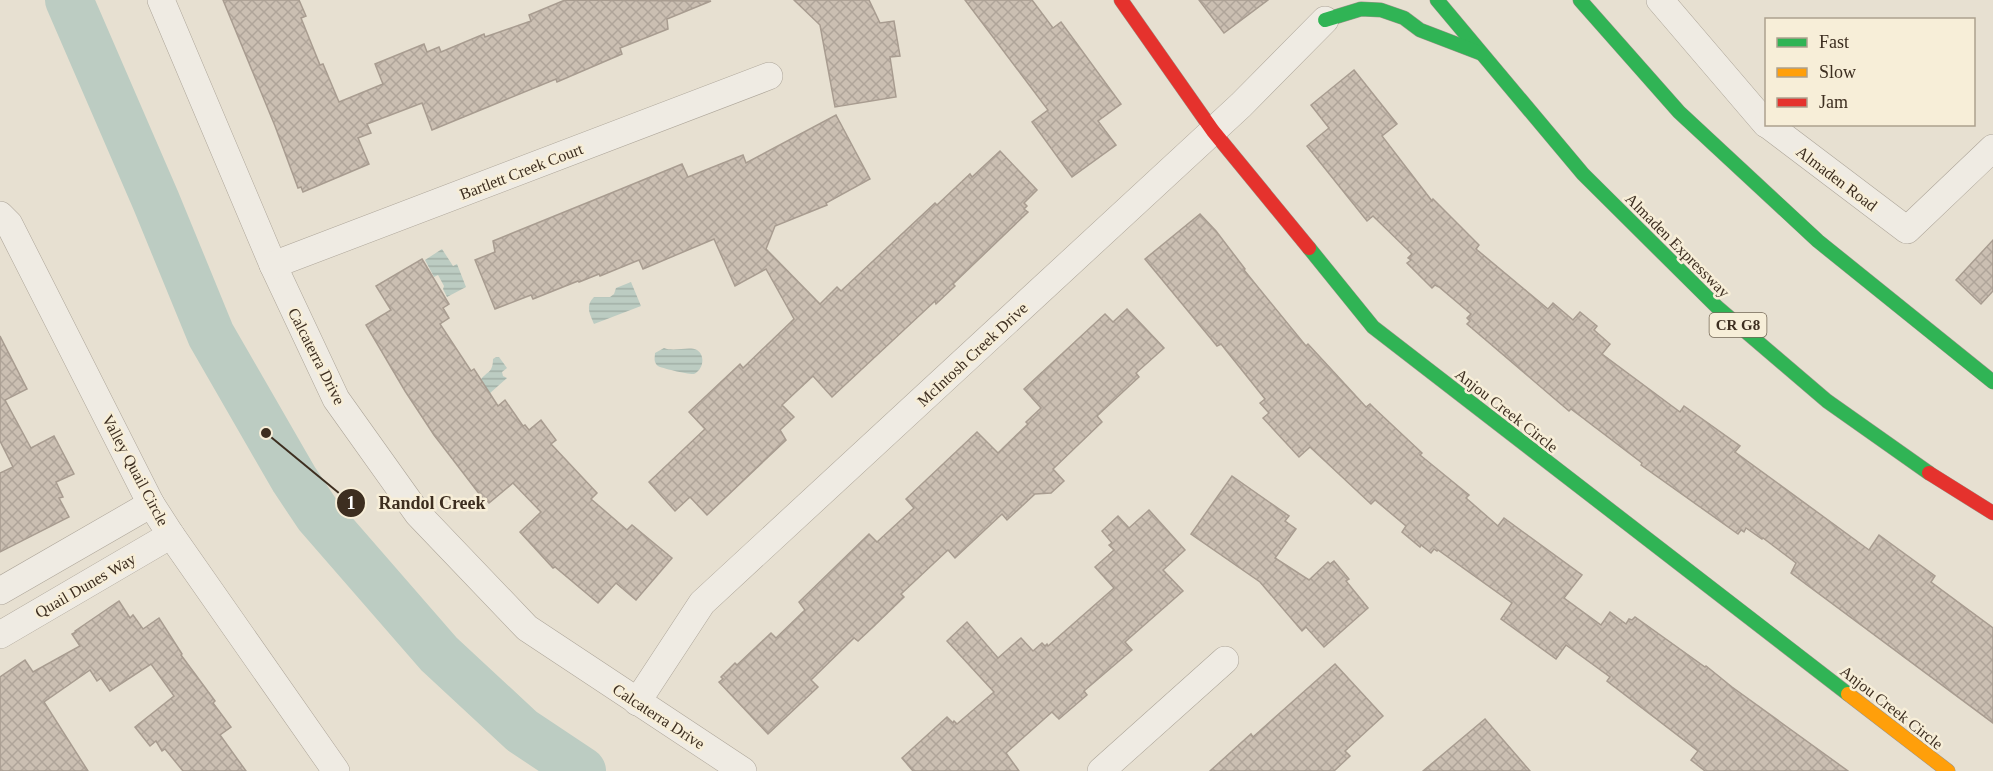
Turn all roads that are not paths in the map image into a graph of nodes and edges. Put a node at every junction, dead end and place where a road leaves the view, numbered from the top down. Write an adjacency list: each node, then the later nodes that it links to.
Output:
1 (161, 0): 14 (street, Calcaterra Drive)
2 (1121, 0): 11 (main road, Anjou Creek Circle)
3 (1437, 0): 7 (main road, Almaden Expressway / CR G8)
4 (1580, 0): 15 (main road)
5 (1660, 0): 9 (street, Almaden Road)
6 (1328, 12): 7 (main road); 11 (street, McIntosh Creek Drive)
7 (1482, 54): 17 (main road, Almaden Expressway / CR G8)
8 (769, 76): 14 (street, Bartlett Creek Court)
9 (1765, 122)
10 (1770, 126): 12 (street, Almaden Road)
11 (1213, 131): 22 (street, McIntosh Creek Drive); 26 (main road, Anjou Creek Circle)
12 (1993, 148)
13 (0, 215): 16 (street, Valley Quail Circle)
14 (273, 265): 22 (street, Calcaterra Drive)
15 (1993, 382)
16 (151, 504): 18 (street, Valley Quail Circle); 19 (street)
17 (1993, 513)
18 (171, 535): 20 (street, Quail Dunes Way); 23 (street, Valley Quail Circle)
19 (0, 591)
20 (0, 635)
21 (1225, 660): 25 (street)
22 (637, 702): 24 (street, Calcaterra Drive)
23 (336, 771)
24 (743, 771)
25 (1101, 771)
26 (1948, 771)

